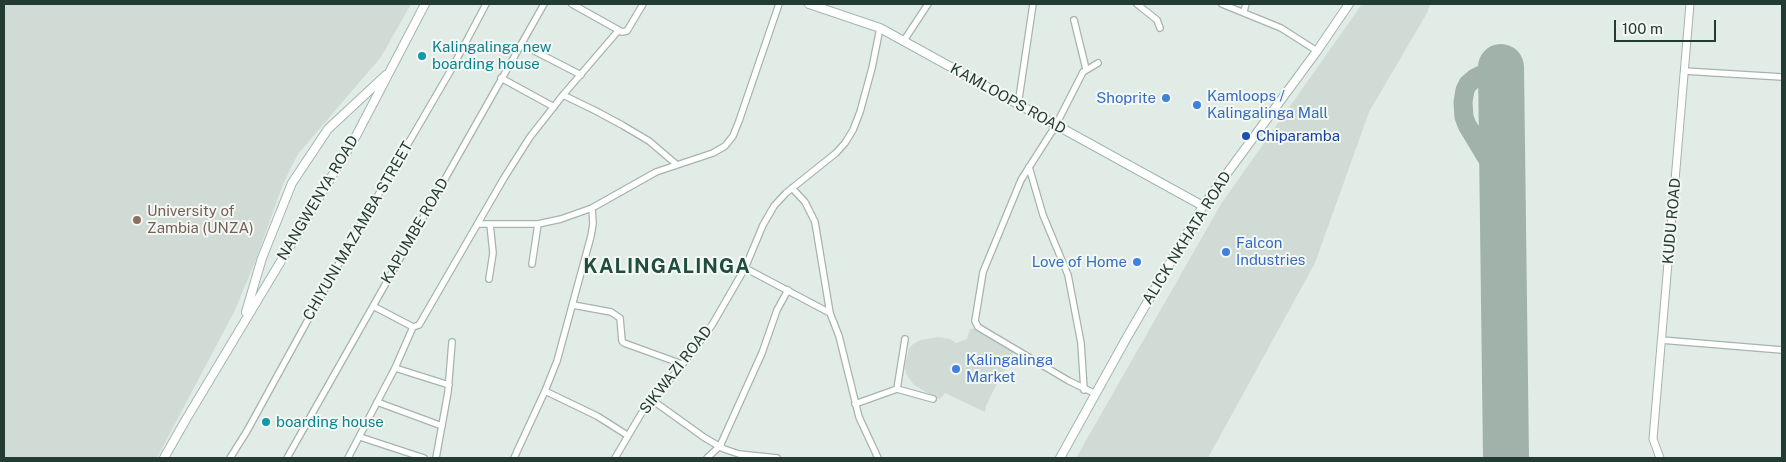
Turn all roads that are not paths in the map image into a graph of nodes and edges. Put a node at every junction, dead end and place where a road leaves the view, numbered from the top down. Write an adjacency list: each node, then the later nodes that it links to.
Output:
1 (425, 4): 26 (main road, NANGWENYA ROAD)
2 (486, 4): 73 (street, CHIYUNI MAZAMBA STREET)
3 (544, 4): 22 (street, KAPUMBE ROAD)
4 (572, 4): 20 (street)
5 (643, 4): 20 (street)
6 (779, 4): 35 (street)
7 (809, 4): 15 (main road, KAMLOOPS ROAD)
8 (928, 4): 21 (street)
9 (1033, 4): 32 (street)
10 (1137, 4): 19 (street)
11 (1222, 4): 16 (street)
12 (1246, 4): 16 (street)
13 (1349, 4): 23 (main road, ALICK NKHATA ROAD)
14 (1690, 4): 27 (street, KUDU ROAD)
15 (829, 7): 18 (main road, KAMLOOPS ROAD)
16 (1244, 11): 23 (street)
17 (1074, 20): 25 (street)
18 (880, 28): 21 (main road, KAMLOOPS ROAD); 37 (street, SIKWAZI ROAD)
19 (1160, 28)
20 (618, 31): 28 (street)
21 (903, 42): 32 (main road, KAMLOOPS ROAD)
22 (521, 44): 28 (street); 30 (street, KAPUMBE ROAD)
23 (1317, 51): 38 (main road, ALICK NKHATA ROAD)
24 (1098, 63): 25 (street)
25 (1086, 69): 34 (street)
26 (390, 70): 50 (main road, NANGWENYA ROAD); 50 (main road, NANGWENYA ROAD)
27 (1684, 71): 29 (street); 53 (street, KUDU ROAD)
28 (581, 75): 31 (street)
29 (1782, 77)
30 (501, 78): 33 (street); 48 (street, KAPUMBE ROAD)
31 (563, 96): 33 (street); 35 (street)
32 (1018, 105): 34 (main road, KAMLOOPS ROAD)
33 (554, 106): 40 (street)
34 (1056, 125): 36 (street); 38 (main road, KAMLOOPS ROAD)
35 (676, 164): 39 (street)
36 (1029, 167): 60 (street); 60 (street)
37 (792, 188): 44 (street, SIKWAZI ROAD); 49 (street)
38 (1203, 206): 62 (main road, ALICK NKHATA ROAD)
39 (592, 208): 42 (street); 47 (street)
40 (478, 224): 41 (street); 51 (street)
41 (490, 224): 42 (street); 45 (street)
42 (538, 224): 43 (street)
43 (532, 264)
44 (744, 268): 46 (street); 56 (street, SIKWAZI ROAD)
45 (489, 278)
46 (788, 290): 49 (street); 70 (street)
47 (573, 305): 56 (street); 61 (street)
48 (373, 306): 51 (street); 74 (street, KAPUMBE ROAD)
49 (830, 313): 66 (street)
50 (243, 323): 72 (main road, NANGWENYA ROAD)
51 (412, 327): 57 (street)
52 (905, 339): 59 (street)
53 (1661, 340): 55 (street); 85 (street, KUDU ROAD)
54 (452, 342): 58 (street)
55 (1782, 350)
56 (682, 364): 64 (street, SIKWAZI ROAD)
57 (395, 368): 58 (street); 65 (street)
58 (448, 385): 67 (street)
59 (897, 388): 63 (street); 66 (street)
60 (1084, 390): 62 (street)
61 (545, 391): 68 (street); 78 (street)
62 (1096, 394): 84 (main road, ALICK NKHATA ROAD)
63 (933, 399)
64 (652, 400): 68 (street, SIKWAZI ROAD); 70 (street)
65 (377, 402): 67 (street); 69 (street)
66 (855, 404): 83 (street)
67 (442, 426): 77 (street)
68 (627, 436): 79 (street, SIKWAZI ROAD)
69 (360, 437): 75 (street); 76 (street)
70 (720, 446): 71 (street); 80 (street)
71 (730, 451): 81 (street); 82 (street)
72 (164, 458)
73 (230, 458)
74 (287, 458)
75 (348, 458)
76 (424, 458)
77 (436, 458)
78 (514, 458)
79 (615, 458)
80 (707, 458)
81 (728, 458)
82 (777, 458)
83 (878, 458)
84 (1060, 458)
85 (1660, 458)

